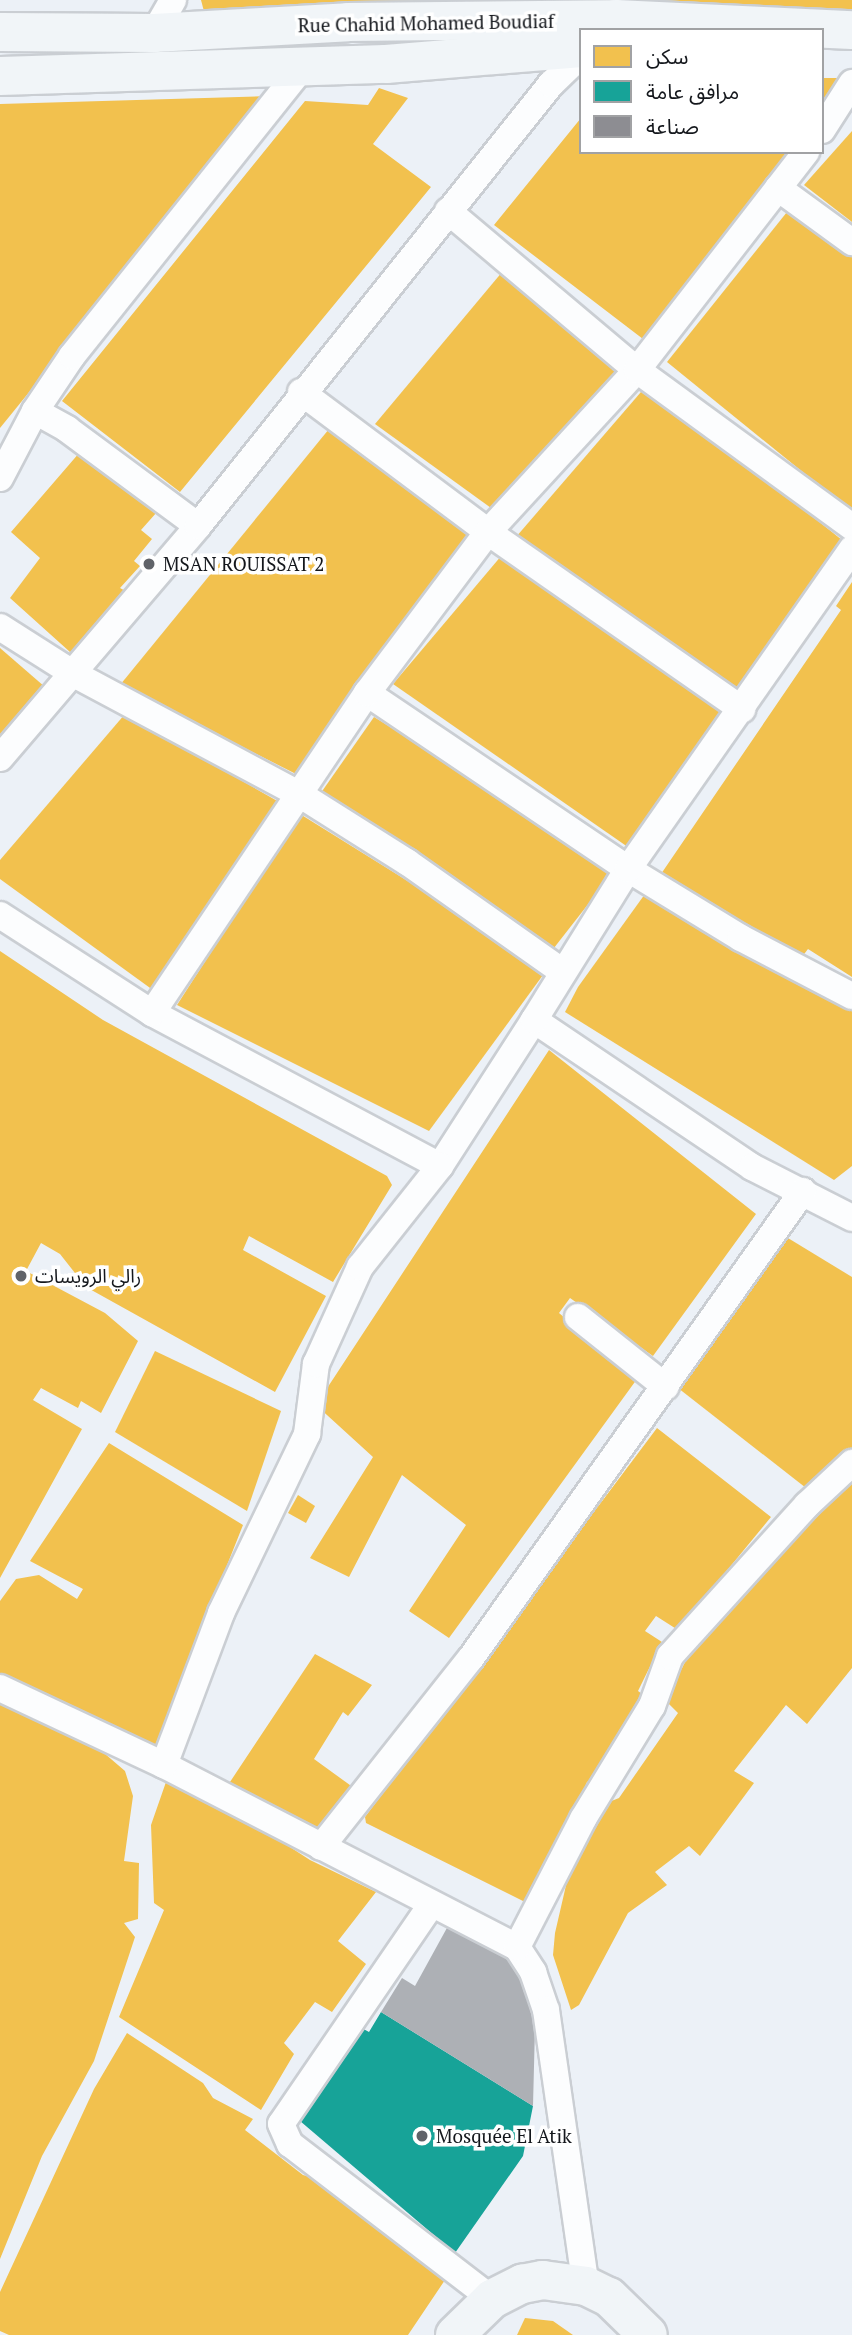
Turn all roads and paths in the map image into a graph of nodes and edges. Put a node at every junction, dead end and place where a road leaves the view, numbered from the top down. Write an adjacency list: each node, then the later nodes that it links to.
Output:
1 (173, 0): 7 (street)
2 (615, 16): 3 (main road, Rue Chahid Mohamed Boudiaf); 7 (main road, Rue Chahid Mohamed Boudiaf)
3 (818, 28)
4 (824, 28): 5 (main road, Rue Chahid Mohamed Boudiaf)
5 (852, 30)
6 (1, 31): 7 (main road, Rue Chahid Mohamed Boudiaf); 13 (street)
7 (154, 33)
8 (579, 48): 12 (main road, Rue Chahid Mohamed Boudiaf)
9 (824, 54): 10 (main road)
10 (852, 55)
11 (579, 57): 18 (street)
12 (303, 67): 13 (main road, Rue Chahid Mohamed Boudiaf); 22 (street)
13 (4, 76)
14 (852, 83): 15 (street)
15 (824, 127)
16 (804, 154): 17 (street)
17 (778, 188): 19 (street); 20 (street)
18 (448, 212): 20 (street); 21 (street)
19 (852, 242)
20 (637, 370): 25 (street); 26 (street)
21 (301, 392): 24 (street); 26 (street)
22 (35, 411): 23 (street); 24 (street)
23 (3, 465)
24 (198, 526): 29 (street)
25 (852, 527)
26 (488, 532): 30 (street); 31 (street)
27 (852, 549): 31 (street)
28 (0, 627): 29 (street)
29 (75, 674): 32 (street); 33 (street)
30 (367, 693): 33 (street); 34 (street)
31 (742, 709): 34 (street)
32 (0, 758)
33 (299, 794): 36 (street); 38 (street)
34 (628, 869): 36 (street); 37 (street)
35 (0, 915): 38 (street)
36 (563, 971): 39 (street)
37 (852, 996)
38 (152, 1013): 40 (street)
39 (534, 1020): 40 (street); 41 (street)
40 (440, 1166): 47 (street)
41 (803, 1191): 42 (street); 44 (street)
42 (852, 1218)
43 (578, 1317): 44 (street)
44 (666, 1387): 48 (street)
45 (852, 1463): 50 (street)
46 (0, 1688): 47 (street)
47 (164, 1765): 48 (street)
48 (321, 1847): 49 (street)
49 (431, 1905): 50 (street); 52 (street)
50 (517, 1947): 51 (street)
51 (586, 2286): 52 (main road); 54 (main road)
52 (492, 2299): 53 (main road)
53 (455, 2335)
54 (648, 2335)

